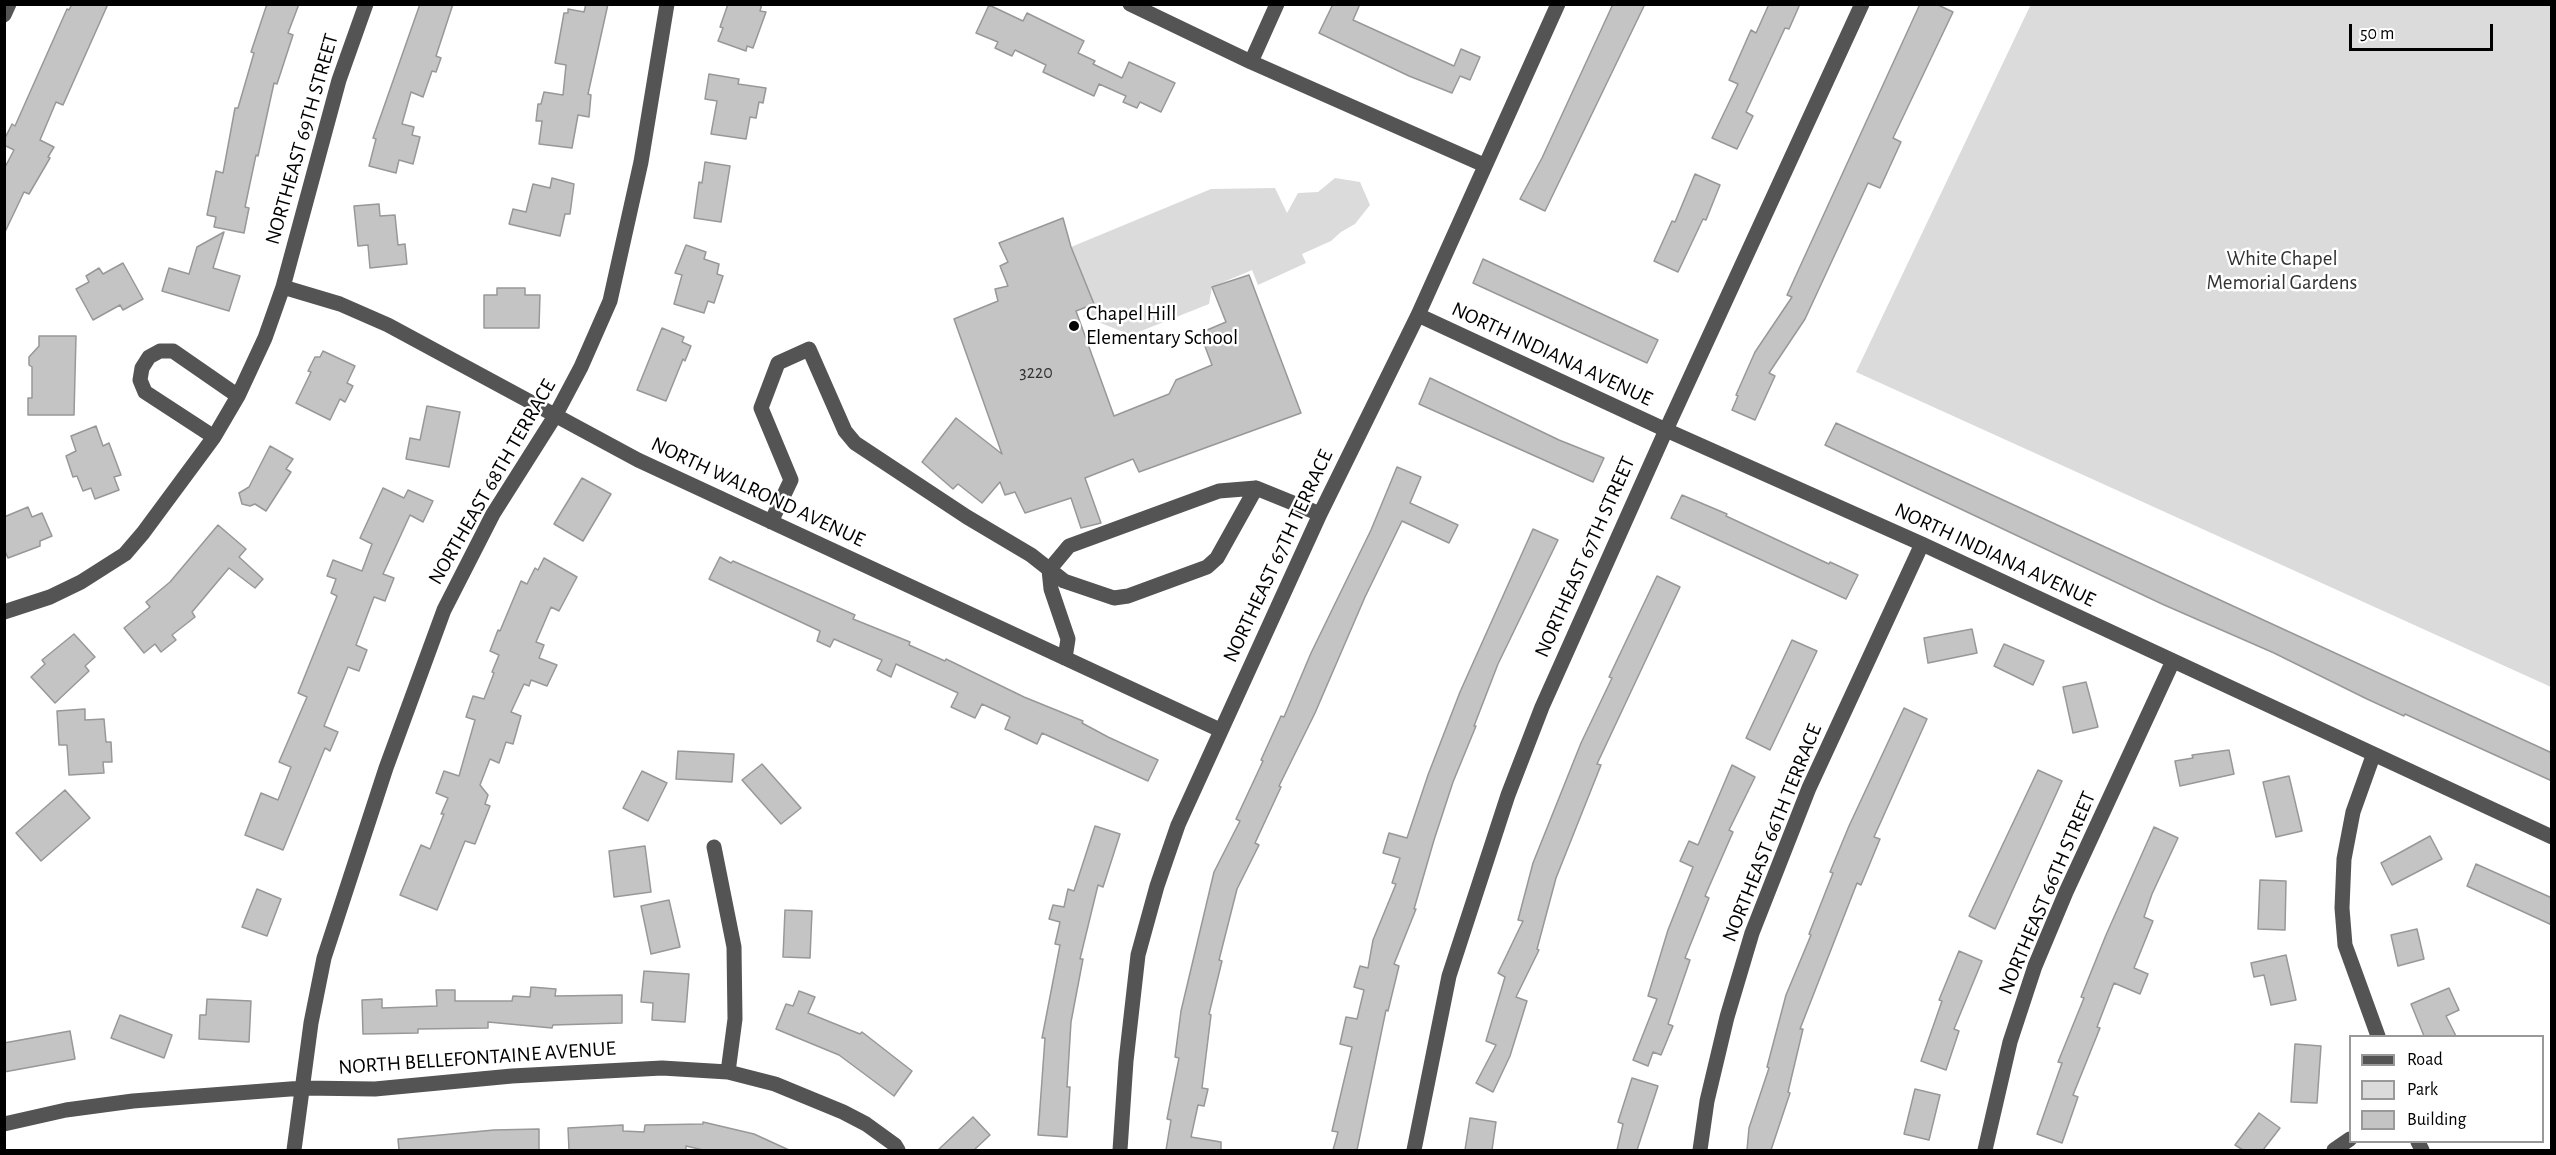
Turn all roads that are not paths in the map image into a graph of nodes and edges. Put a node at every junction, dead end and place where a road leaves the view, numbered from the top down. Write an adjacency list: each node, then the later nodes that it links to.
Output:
1 (9, 4): 8 (street)
2 (366, 4): 11 (street, NORTHEAST 69TH STREET)
3 (667, 4): 14 (street, NORTHEAST 68TH TERRACE)
4 (1130, 4): 9 (street)
5 (1276, 4): 9 (street)
6 (1558, 4): 10 (street, NORTHEAST 67TH TERRACE)
7 (1862, 4): 15 (street, NORTHEAST 67TH STREET)
8 (4, 15)
9 (1251, 62): 10 (street)
10 (1484, 165): 12 (street, NORTHEAST 67TH TERRACE)
11 (283, 287): 13 (street); 14 (street, NORTH WALROND AVENUE)
12 (1418, 315): 15 (street, NORTH INDIANA AVENUE); 18 (street, NORTHEAST 67TH TERRACE)
13 (238, 396): 16 (street); 16 (street)
14 (555, 416): 19 (street, NORTH WALROND AVENUE); 31 (street, NORTHEAST 68TH TERRACE)
15 (1666, 430): 20 (street, NORTH INDIANA AVENUE); 37 (street, NORTHEAST 67TH STREET)
16 (214, 437): 22 (street)
17 (1256, 488): 18 (street); 21 (street); 21 (street)
18 (1320, 514): 25 (street, NORTHEAST 67TH TERRACE)
19 (771, 522): 21 (street); 23 (street, NORTH WALROND AVENUE)
20 (1922, 544): 24 (street, NORTH INDIANA AVENUE); 38 (street, NORTHEAST 66TH TERRACE)
21 (1048, 570): 23 (street)
22 (4, 612)
23 (1065, 658): 25 (street, NORTH WALROND AVENUE)
24 (2173, 661): 26 (street, NORTH INDIANA AVENUE); 39 (street, NORTHEAST 66TH STREET)
25 (1220, 730): 36 (street, NORTHEAST 67TH TERRACE)
26 (2373, 756): 27 (street, NORTH INDIANA AVENUE); 29 (street)
27 (2552, 837)
28 (714, 847): 30 (street)
29 (2378, 1035)
30 (728, 1072): 31 (street, NORTH BELLEFONTAINE AVENUE); 35 (street, NORTH BELLEFONTAINE AVENUE)
31 (303, 1088): 32 (street, NORTH BELLEFONTAINE AVENUE); 34 (street, NORTHEAST 68TH TERRACE)
32 (4, 1124)
33 (2349, 1140): 40 (street)
34 (294, 1150)
35 (898, 1150)
36 (1120, 1150)
37 (1414, 1150)
38 (1700, 1150)
39 (1985, 1150)
40 (2334, 1150)

